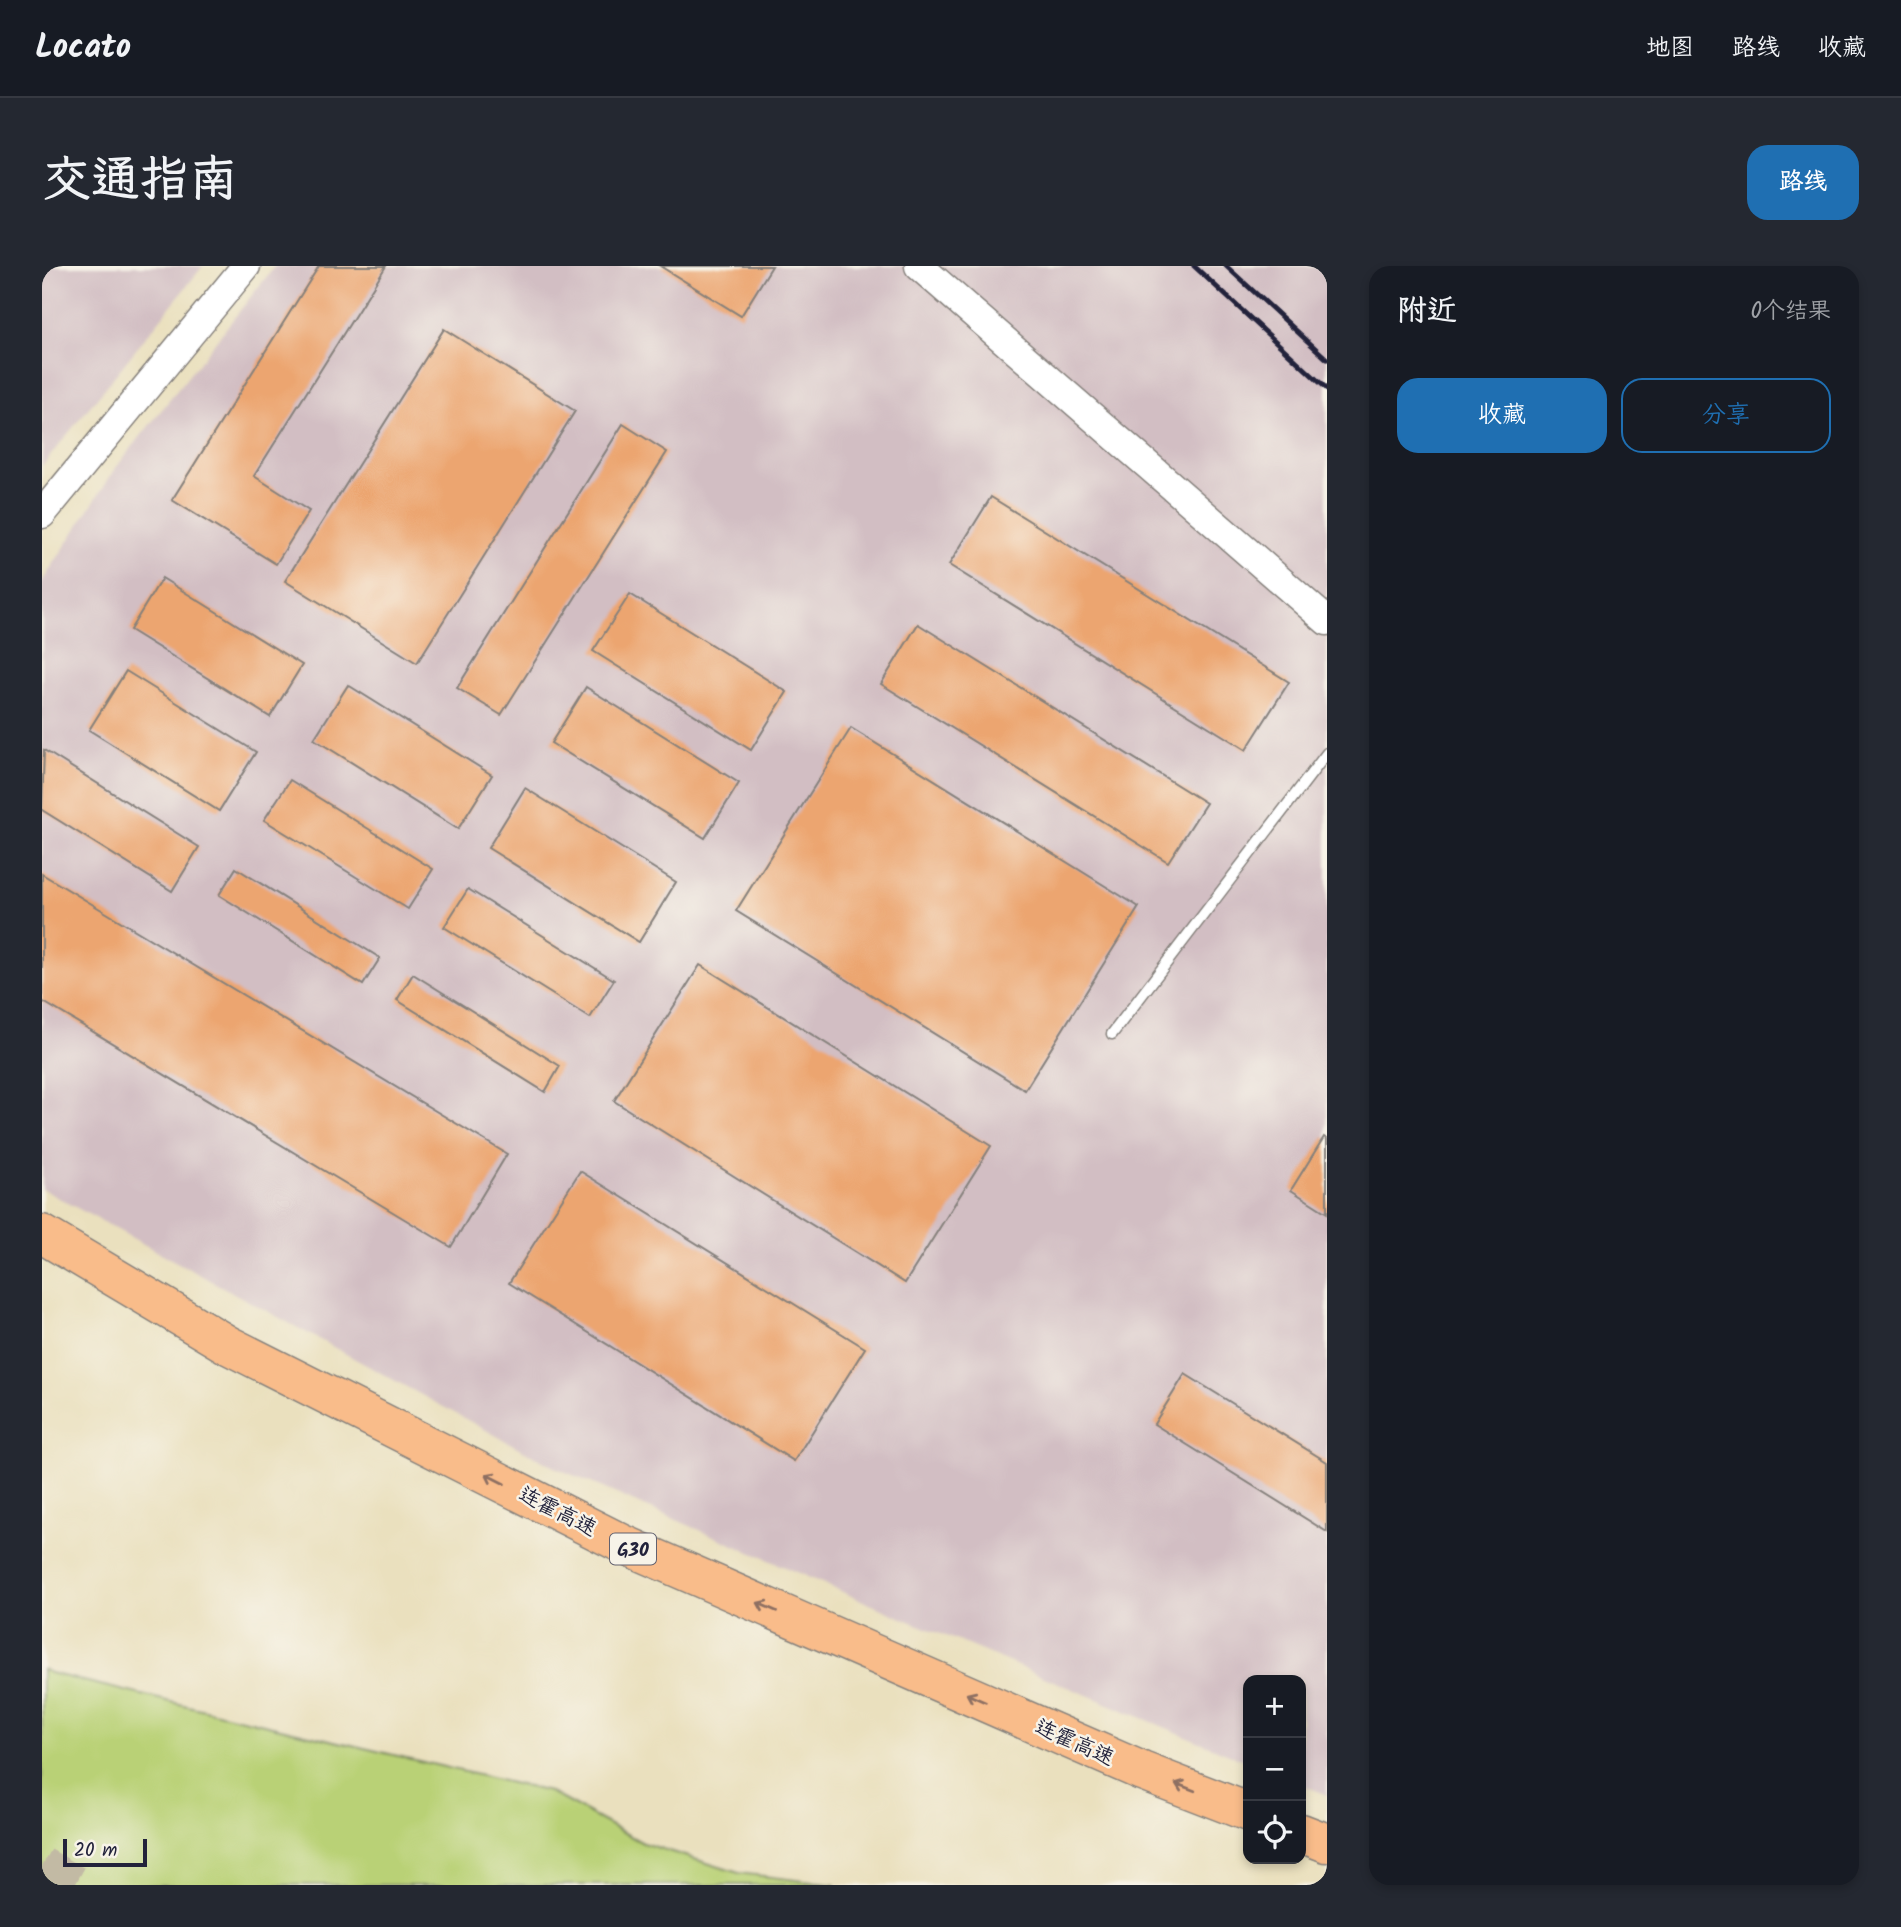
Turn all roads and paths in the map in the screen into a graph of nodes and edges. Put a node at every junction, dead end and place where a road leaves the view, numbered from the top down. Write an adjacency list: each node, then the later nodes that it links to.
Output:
1 (246, 266): 3 (street)
2 (919, 266): 4 (street)
3 (42, 514)
4 (1327, 621)
5 (1327, 753): 6 (lane)
6 (1112, 1034)
7 (42, 1234): 8 (highway, 连霍高速 / G30, one-way to 7)
8 (1243, 1810)
9 (1306, 1835): 10 (highway)
10 (1327, 1843)

